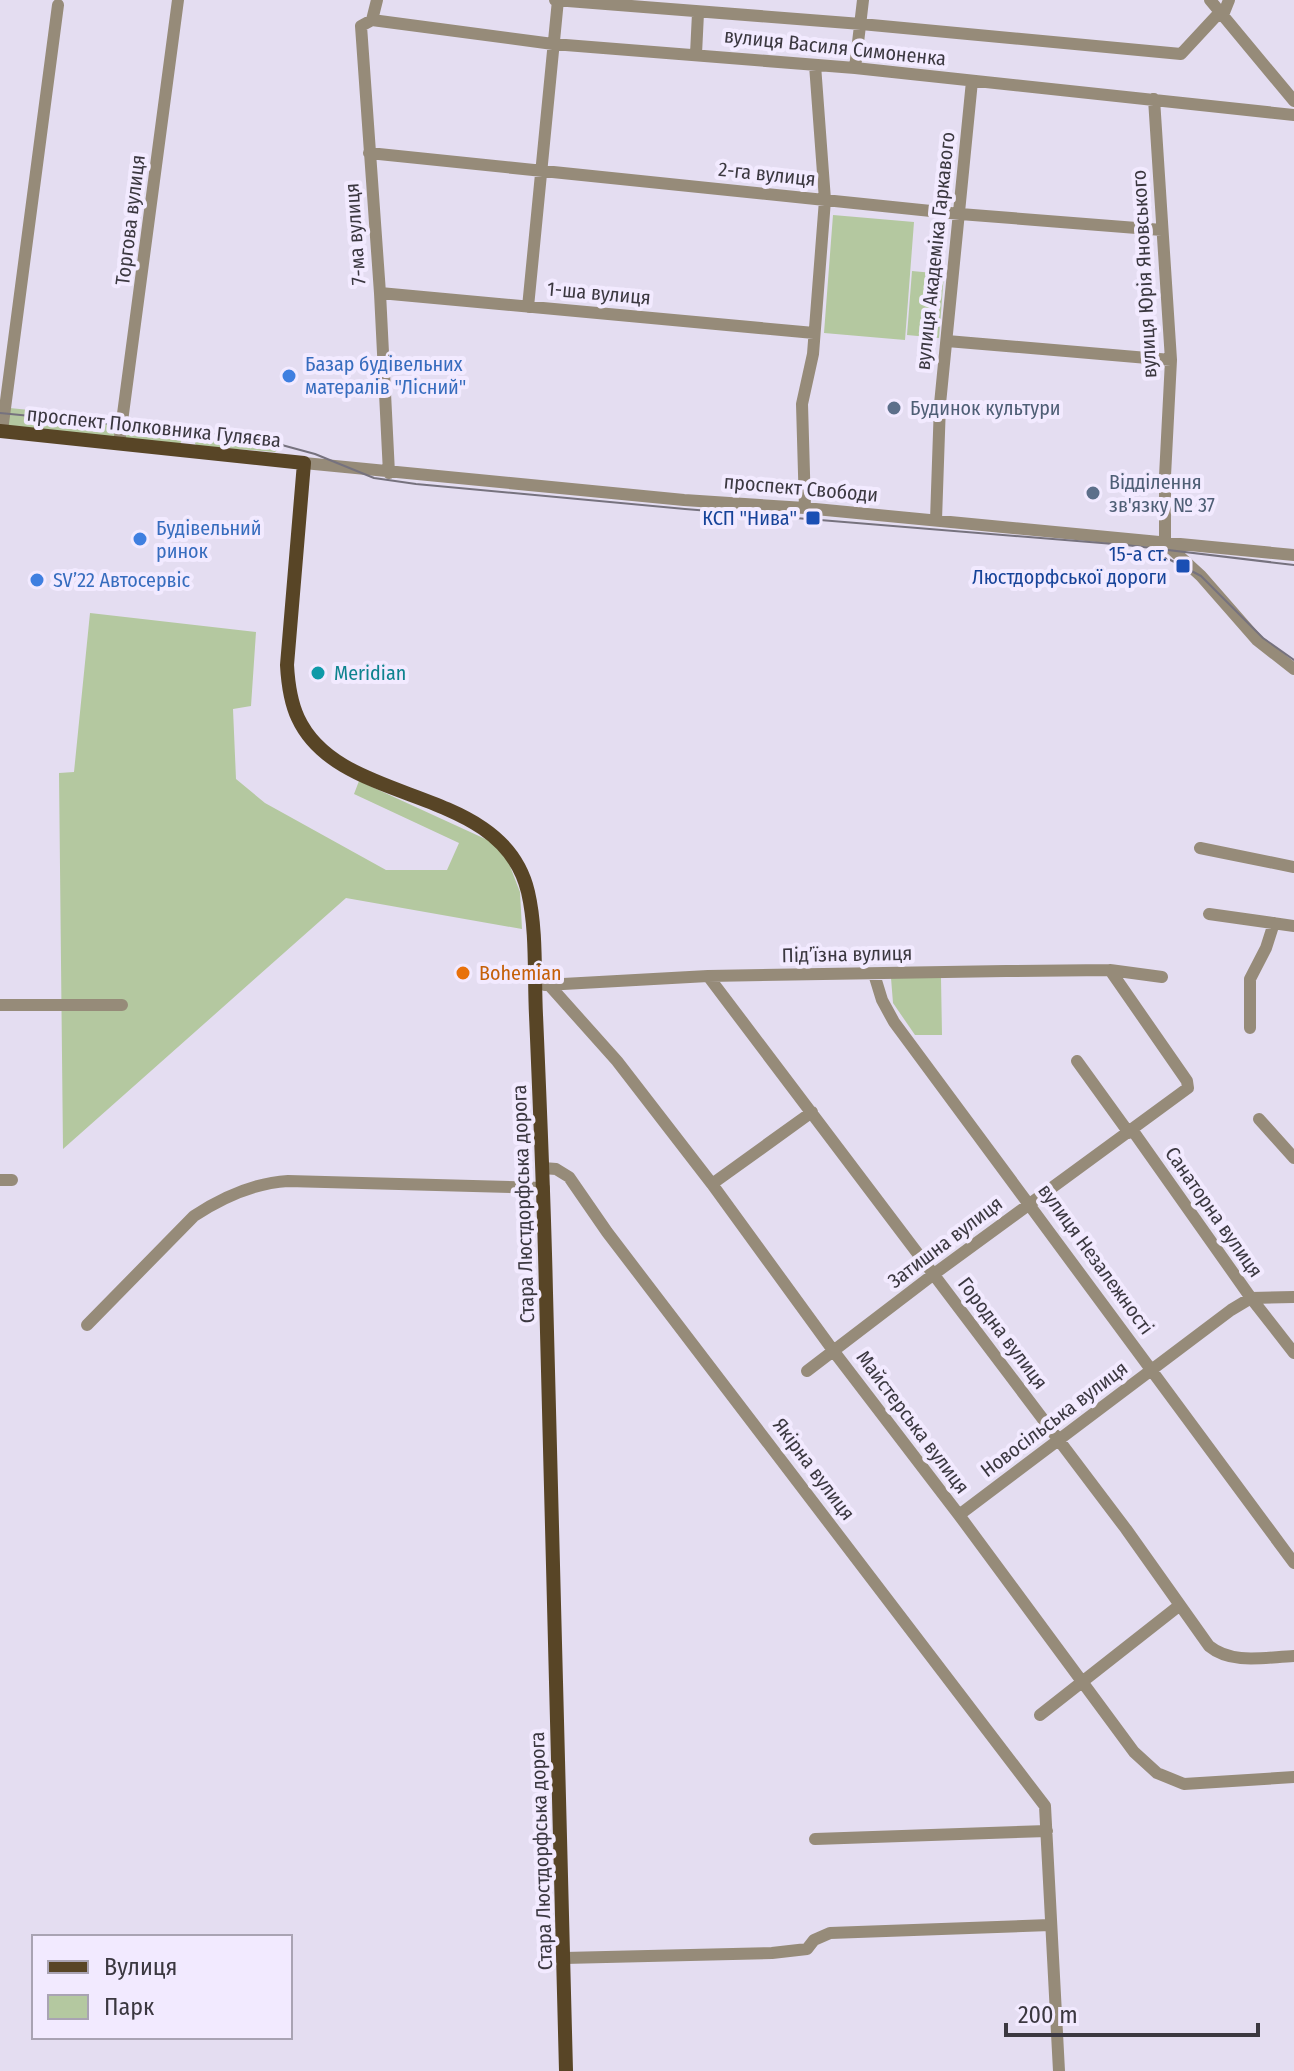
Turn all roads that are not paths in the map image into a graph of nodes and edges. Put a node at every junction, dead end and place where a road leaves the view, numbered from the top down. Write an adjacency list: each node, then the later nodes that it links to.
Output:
1 (178, 0): 32 (street, Торгова вулиця)
2 (377, 0): 11 (street, 7-ма вулиця)
3 (557, 0): 7 (street, вулиця Василя Симоненка); 13 (street)
4 (863, 0): 12 (street)
5 (1210, 0): 10 (street)
6 (1229, 0): 10 (street)
7 (606, 3): 9 (street, вулиця Василя Симоненка)
8 (58, 5): 31 (street)
9 (698, 13): 12 (street, вулиця Василя Симоненка); 14 (street)
10 (1222, 14): 12 (street, вулиця Василя Симоненка); 19 (street)
11 (372, 20): 13 (street, вулиця Василя Симоненка); 21 (street, 7-ма вулиця)
12 (861, 24): 16 (street)
13 (553, 44): 14 (street, вулиця Василя Симоненка); 22 (street)
14 (696, 54): 15 (street, вулиця Василя Симоненка)
15 (815, 65): 16 (street, вулиця Василя Симоненка); 23 (street)
16 (855, 68): 17 (street, вулиця Василя Симоненка)
17 (972, 81): 18 (street, вулиця Василя Симоненка); 24 (street, вулиця Академіка Гаркавого)
18 (1154, 99): 20 (street, вулиця Василя Симоненка); 25 (street, вулиця Юрія Яновського)
19 (1294, 101)
20 (1294, 115)
21 (369, 153): 22 (street, 2-га вулиця); 26 (street, 7-ма вулиця)
22 (540, 170): 23 (street, 2-га вулиця); 27 (street)
23 (825, 200): 24 (street, 2-га вулиця); 28 (street)
24 (960, 214): 25 (street, 2-га вулиця); 29 (street, вулиця Академіка Гаркавого)
25 (1162, 230): 30 (street, вулиця Юрія Яновського)
26 (380, 293): 27 (street, 1-ша вулиця); 34 (street, 7-ма вулиця)
27 (528, 307): 28 (street, 1-ша вулиця)
28 (814, 333): 35 (street)
29 (947, 341): 30 (street); 36 (street, вулиця Академіка Гаркавого)
30 (1171, 360): 37 (street, вулиця Юрія Яновського)
31 (1, 431): 32 (main road, проспект Полковника Гуляєва)
32 (119, 444): 33 (main road, проспект Полковника Гуляєва)
33 (304, 463): 34 (street, проспект Свободи); 49 (main road, Стара Люстдорфська дорога)
34 (389, 473): 35 (street, проспект Свободи)
35 (805, 508): 36 (street, проспект Свободи)
36 (936, 520): 37 (street, проспект Свободи)
37 (1165, 543): 38 (street, проспект Свободи); 39 (street)
38 (1294, 555)
39 (1294, 669)
40 (1200, 848): 41 (street)
41 (1294, 867)
42 (1209, 914): 43 (street)
43 (1274, 923): 44 (street); 53 (street)
44 (1294, 926)
45 (1110, 970): 46 (street, Підʼїзна вулиця); 48 (street, Підʼїзна вулиця); 57 (street, Затишна вулиця)
46 (874, 974): 47 (street, Підʼїзна вулиця); 62 (street, вулиця Незалежності)
47 (708, 976): 50 (street, Підʼїзна вулиця); 55 (street, Городна вулиця)
48 (1162, 977)
49 (534, 982): 50 (street, Підʼїзна вулиця); 59 (main road, Стара Люстдорфська дорога)
50 (550, 986): 60 (street, Майстерська вулиця)
51 (0, 1005): 52 (street)
52 (122, 1005)
53 (1250, 1028)
54 (1077, 1061): 57 (street, Санаторна вулиця)
55 (812, 1112): 60 (street); 63 (street, Городна вулиця)
56 (1259, 1119): 58 (street)
57 (1131, 1132): 62 (street, Затишна вулиця); 65 (street, Санаторна вулиця)
58 (1294, 1158)
59 (543, 1168): 61 (main road, Стара Люстдорфська дорога); 79 (street, Якірна вулиця)
60 (712, 1184): 67 (street, Майстерська вулиця)
61 (544, 1188): 66 (street); 82 (main road, Стара Люстдорфська дорога)
62 (1030, 1203): 63 (street, Затишна вулиця); 69 (street, вулиця Незалежності)
63 (934, 1274): 67 (street, Затишна вулиця); 71 (street, Городна вулиця)
64 (1294, 1297): 65 (street)
65 (1251, 1298): 68 (street, Санаторна вулиця); 69 (street, Новосільська вулиця)
66 (87, 1325)
67 (835, 1353): 70 (street, Затишна вулиця); 72 (street, Майстерська вулиця)
68 (1294, 1353)
69 (1153, 1370): 71 (street, Новосільська вулиця); 73 (street, вулиця Незалежності)
70 (807, 1371)
71 (1057, 1440): 72 (street, Новосільська вулиця); 74 (street, Городна вулиця)
72 (959, 1515): 76 (street, Майстерська вулиця)
73 (1294, 1563)
74 (1180, 1605): 75 (street, Городна вулиця); 76 (street)
75 (1294, 1656)
76 (1081, 1682): 77 (street); 78 (street, Майстерська вулиця)
77 (1040, 1715)
78 (1294, 1777)
79 (1047, 1831): 80 (street); 81 (street)
80 (815, 1839)
81 (1050, 1925): 82 (street); 84 (street)
82 (564, 1958): 83 (main road, Стара Люстдорфська дорога)
83 (566, 2071)
84 (1059, 2071)

